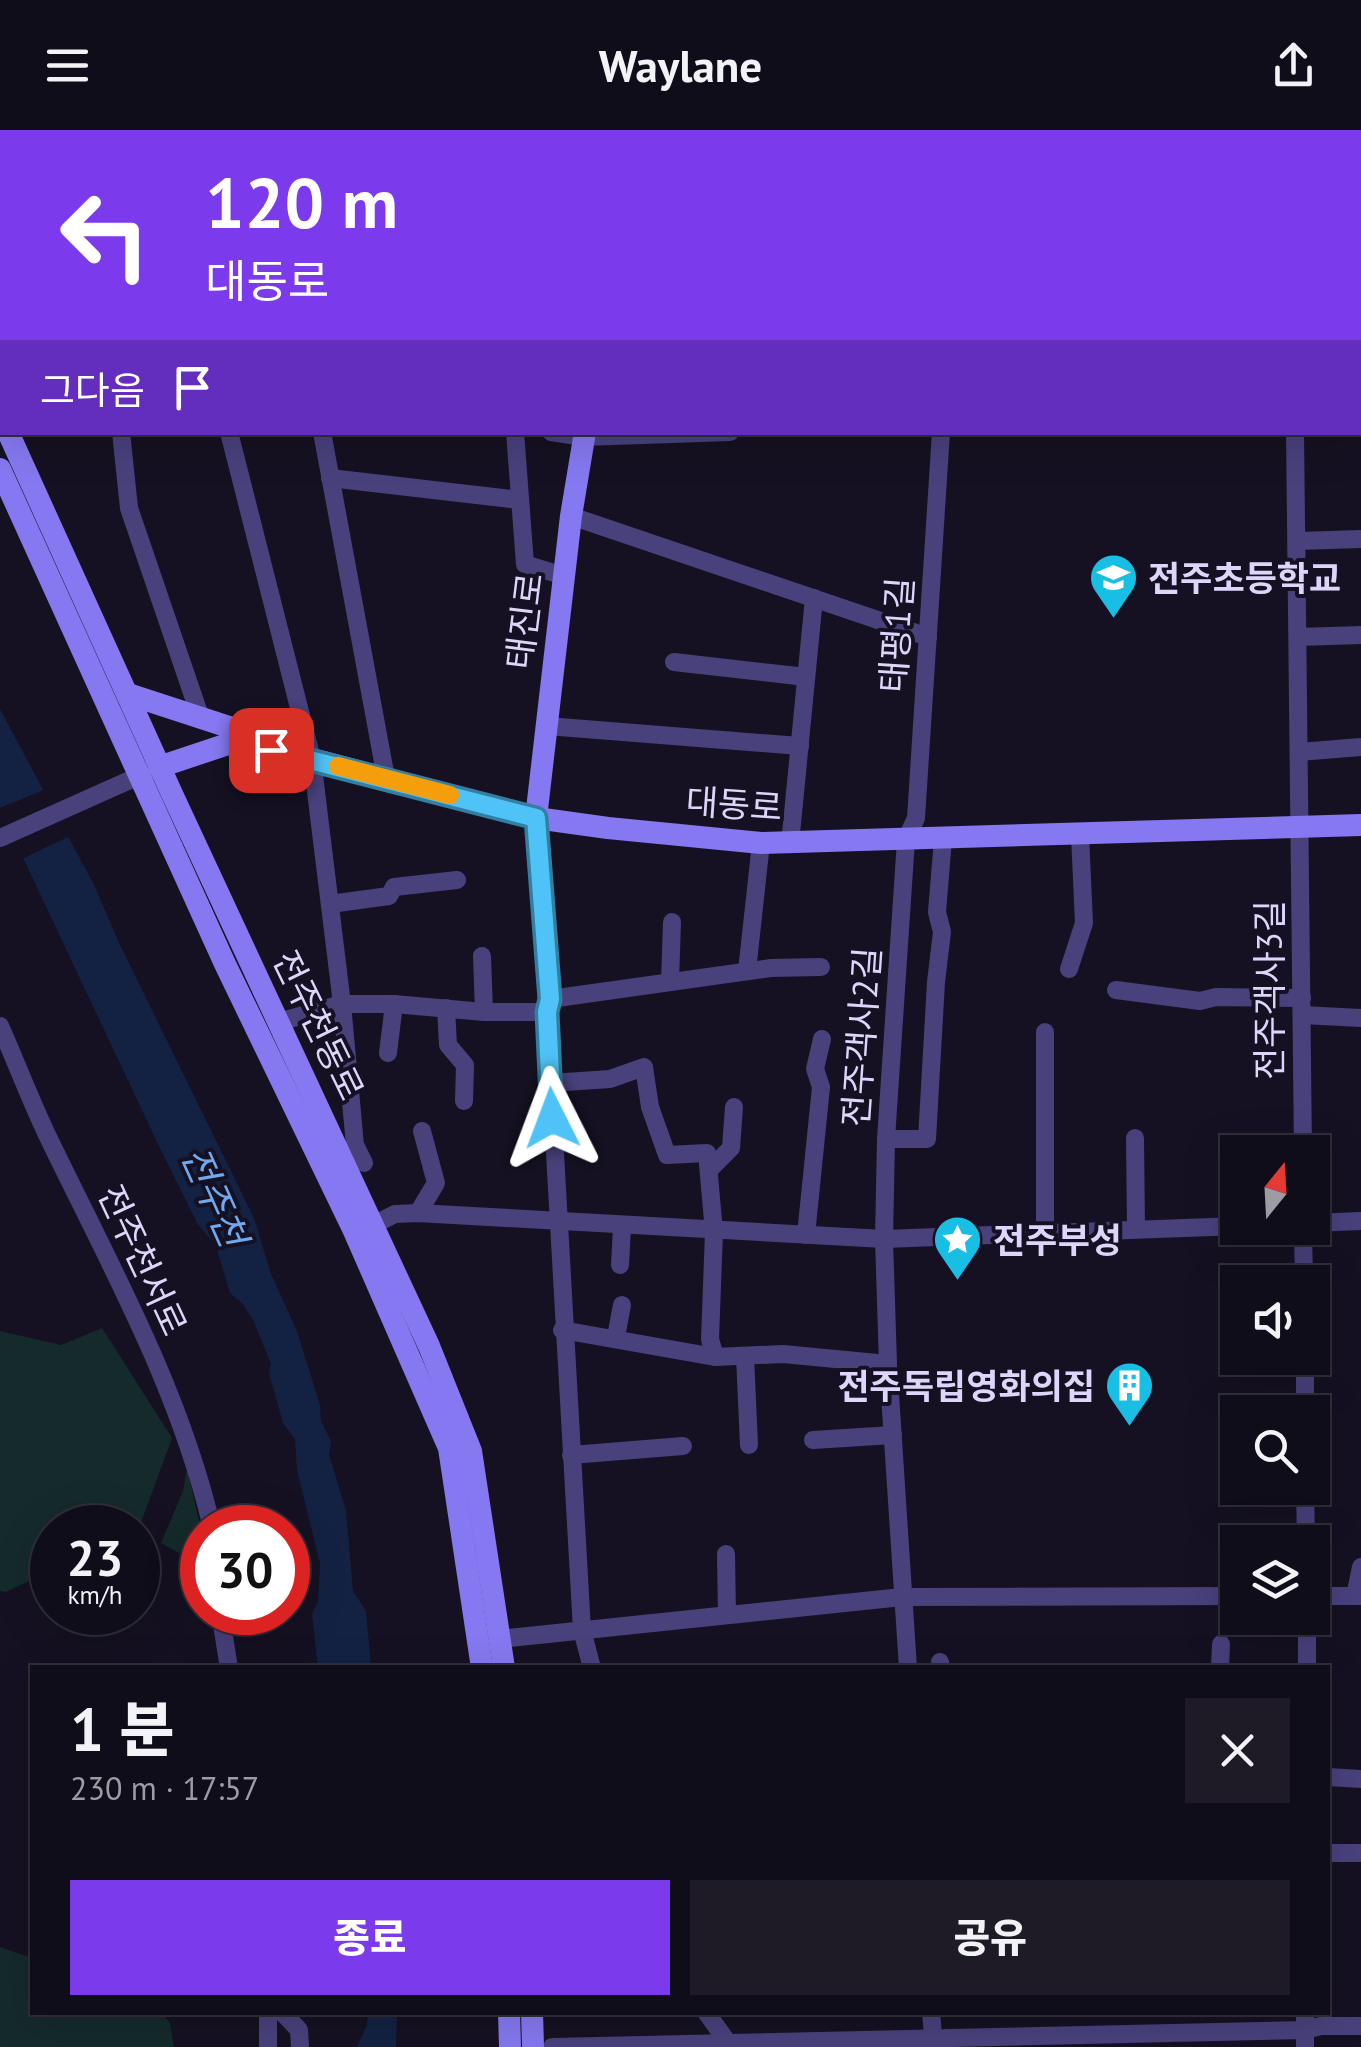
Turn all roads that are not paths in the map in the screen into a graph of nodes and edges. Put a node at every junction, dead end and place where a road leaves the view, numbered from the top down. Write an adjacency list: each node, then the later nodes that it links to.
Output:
1 (9, 435): 22 (street, 전주천동로)
2 (121, 435): 23 (street)
3 (231, 435): 29 (street)
4 (323, 435): 10 (street)
5 (515, 435): 11 (street)
6 (584, 435): 12 (street, 태진로)
7 (941, 435): 18 (street, 태평1길)
8 (1295, 435): 14 (street, 전주객사3길)
9 (0, 469): 30 (street, 전주천동로)
10 (330, 478): 11 (street); 31 (street)
11 (520, 500): 15 (street)
12 (572, 516): 15 (street, 태진로); 16 (street)
13 (1361, 538): 14 (street)
14 (1297, 542): 19 (street, 전주객사3길)
15 (564, 576): 24 (street, 태진로)
16 (814, 598): 18 (street); 21 (street)
17 (1361, 635): 19 (street)
18 (928, 637): 38 (street, 태평1길)
19 (1298, 637): 28 (street, 전주객사3길)
20 (674, 662): 21 (street)
21 (806, 678): 26 (street)
22 (128, 694): 23 (street); 30 (street, 전주천동로)
23 (200, 716): 25 (street)
24 (547, 726): 26 (street); 32 (street, 태진로)
25 (234, 742): 29 (street, 대동로); 30 (street)
26 (800, 746): 40 (street)
27 (1361, 748): 28 (street)
28 (1299, 752): 34 (street, 전주객사3길)
29 (312, 759): 31 (street, 대동로); 42 (street)
30 (139, 775): 36 (street); 57 (street, 전주천동로); 109 (street, 전주천동로)
31 (386, 778): 32 (street, 대동로)
32 (536, 818): 39 (street, 대동로); 52 (street)
33 (1361, 826): 34 (street, 대동로)
34 (1300, 828): 35 (street, 대동로); 53 (street, 전주객사3길)
35 (1080, 834): 37 (street, 대동로); 46 (street)
36 (0, 838)
37 (943, 839): 38 (street, 대동로); 68 (street)
38 (906, 840): 40 (street, 대동로); 68 (street, 전주객사2길)
39 (760, 843): 40 (street, 대동로); 47 (street)
40 (790, 844)
41 (457, 880): 42 (street)
42 (330, 904): 50 (street)
43 (672, 922): 48 (street)
44 (482, 956): 55 (street)
45 (822, 967): 47 (street)
46 (1070, 969)
47 (747, 971): 48 (street)
48 (670, 982): 52 (street)
49 (1116, 990): 53 (street)
50 (342, 1004): 51 (street); 57 (street); 69 (street)
51 (394, 1004): 54 (street); 61 (street)
52 (548, 1005): 55 (street); 62 (street)
53 (1302, 1007): 56 (street); 66 (street, 전주객사3길)
54 (446, 1008): 55 (street); 63 (street)
55 (484, 1012)
56 (1361, 1018)
57 (279, 1022): 75 (street, 전주천동로)
58 (0, 1026): 95 (street, 전주천서로)
59 (1045, 1032): 80 (street)
60 (822, 1040): 81 (street, 전주객사2길)
61 (388, 1053)
62 (551, 1083): 70 (street); 74 (street)
63 (464, 1101)
64 (734, 1107): 70 (street)
65 (422, 1131): 71 (street)
66 (1303, 1135)
67 (1135, 1138): 78 (street)
68 (886, 1139): 82 (street, 전주객사2길)
69 (364, 1163)
70 (708, 1170): 79 (street)
71 (418, 1213): 74 (street); 75 (street)
72 (1361, 1221): 73 (street)
73 (1330, 1222)
74 (557, 1223): 76 (street); 85 (street)
75 (375, 1224): 106 (street, 전주천동로)
76 (622, 1227): 79 (street); 83 (street)
77 (1220, 1227): 78 (street)
78 (1136, 1230): 80 (street)
79 (714, 1232): 81 (street); 87 (street)
80 (1045, 1233): 82 (street)
81 (806, 1236): 82 (street)
82 (884, 1239): 89 (street, 전주객사2길)
83 (620, 1265)
84 (622, 1305): 86 (street)
85 (562, 1330): 86 (street); 94 (street)
86 (616, 1337): 87 (street)
87 (715, 1356): 88 (street)
88 (745, 1356): 89 (street); 92 (street)
89 (888, 1364): 90 (street, 전주객사2길)
90 (893, 1435): 91 (street); 101 (street, 전주객사2길)
91 (813, 1440)
92 (749, 1444)
93 (683, 1446): 94 (street)
94 (570, 1455): 103 (street)
95 (206, 1505)
96 (726, 1554): 102 (street)
97 (1361, 1567): 100 (street)
98 (1220, 1596): 101 (street)
99 (1330, 1596): 100 (street)
100 (1358, 1596)
101 (902, 1597): 102 (street); 112 (street, 전주객사2길)
102 (727, 1615): 103 (street)
103 (582, 1630): 106 (street); 111 (street)
104 (224, 1635): 108 (street)
105 (1306, 1635): 114 (street)
106 (500, 1639): 110 (street, 전주천동로)
107 (1221, 1644): 113 (street)
108 (229, 1665)
109 (482, 1665)
110 (504, 1665)
111 (591, 1665)
112 (908, 1665)
113 (1220, 1665)
114 (1307, 1665)
115 (1330, 1777): 116 (street)
116 (1361, 1778)
117 (1330, 1852): 118 (street)
118 (1361, 1853)
119 (268, 2015): 130 (street)
120 (285, 2015): 131 (street)
121 (510, 2015): 132 (street)
122 (532, 2015): 133 (street)
123 (711, 2015): 129 (street)
124 (931, 2015): 127 (street)
125 (1361, 2026): 126 (street)
126 (1305, 2030): 127 (street)
127 (934, 2042): 129 (street)
128 (654, 2046): 129 (street); 134 (street)
129 (730, 2046)
130 (268, 2047)
131 (300, 2047)
132 (510, 2047)
133 (533, 2047)
134 (552, 2047)

